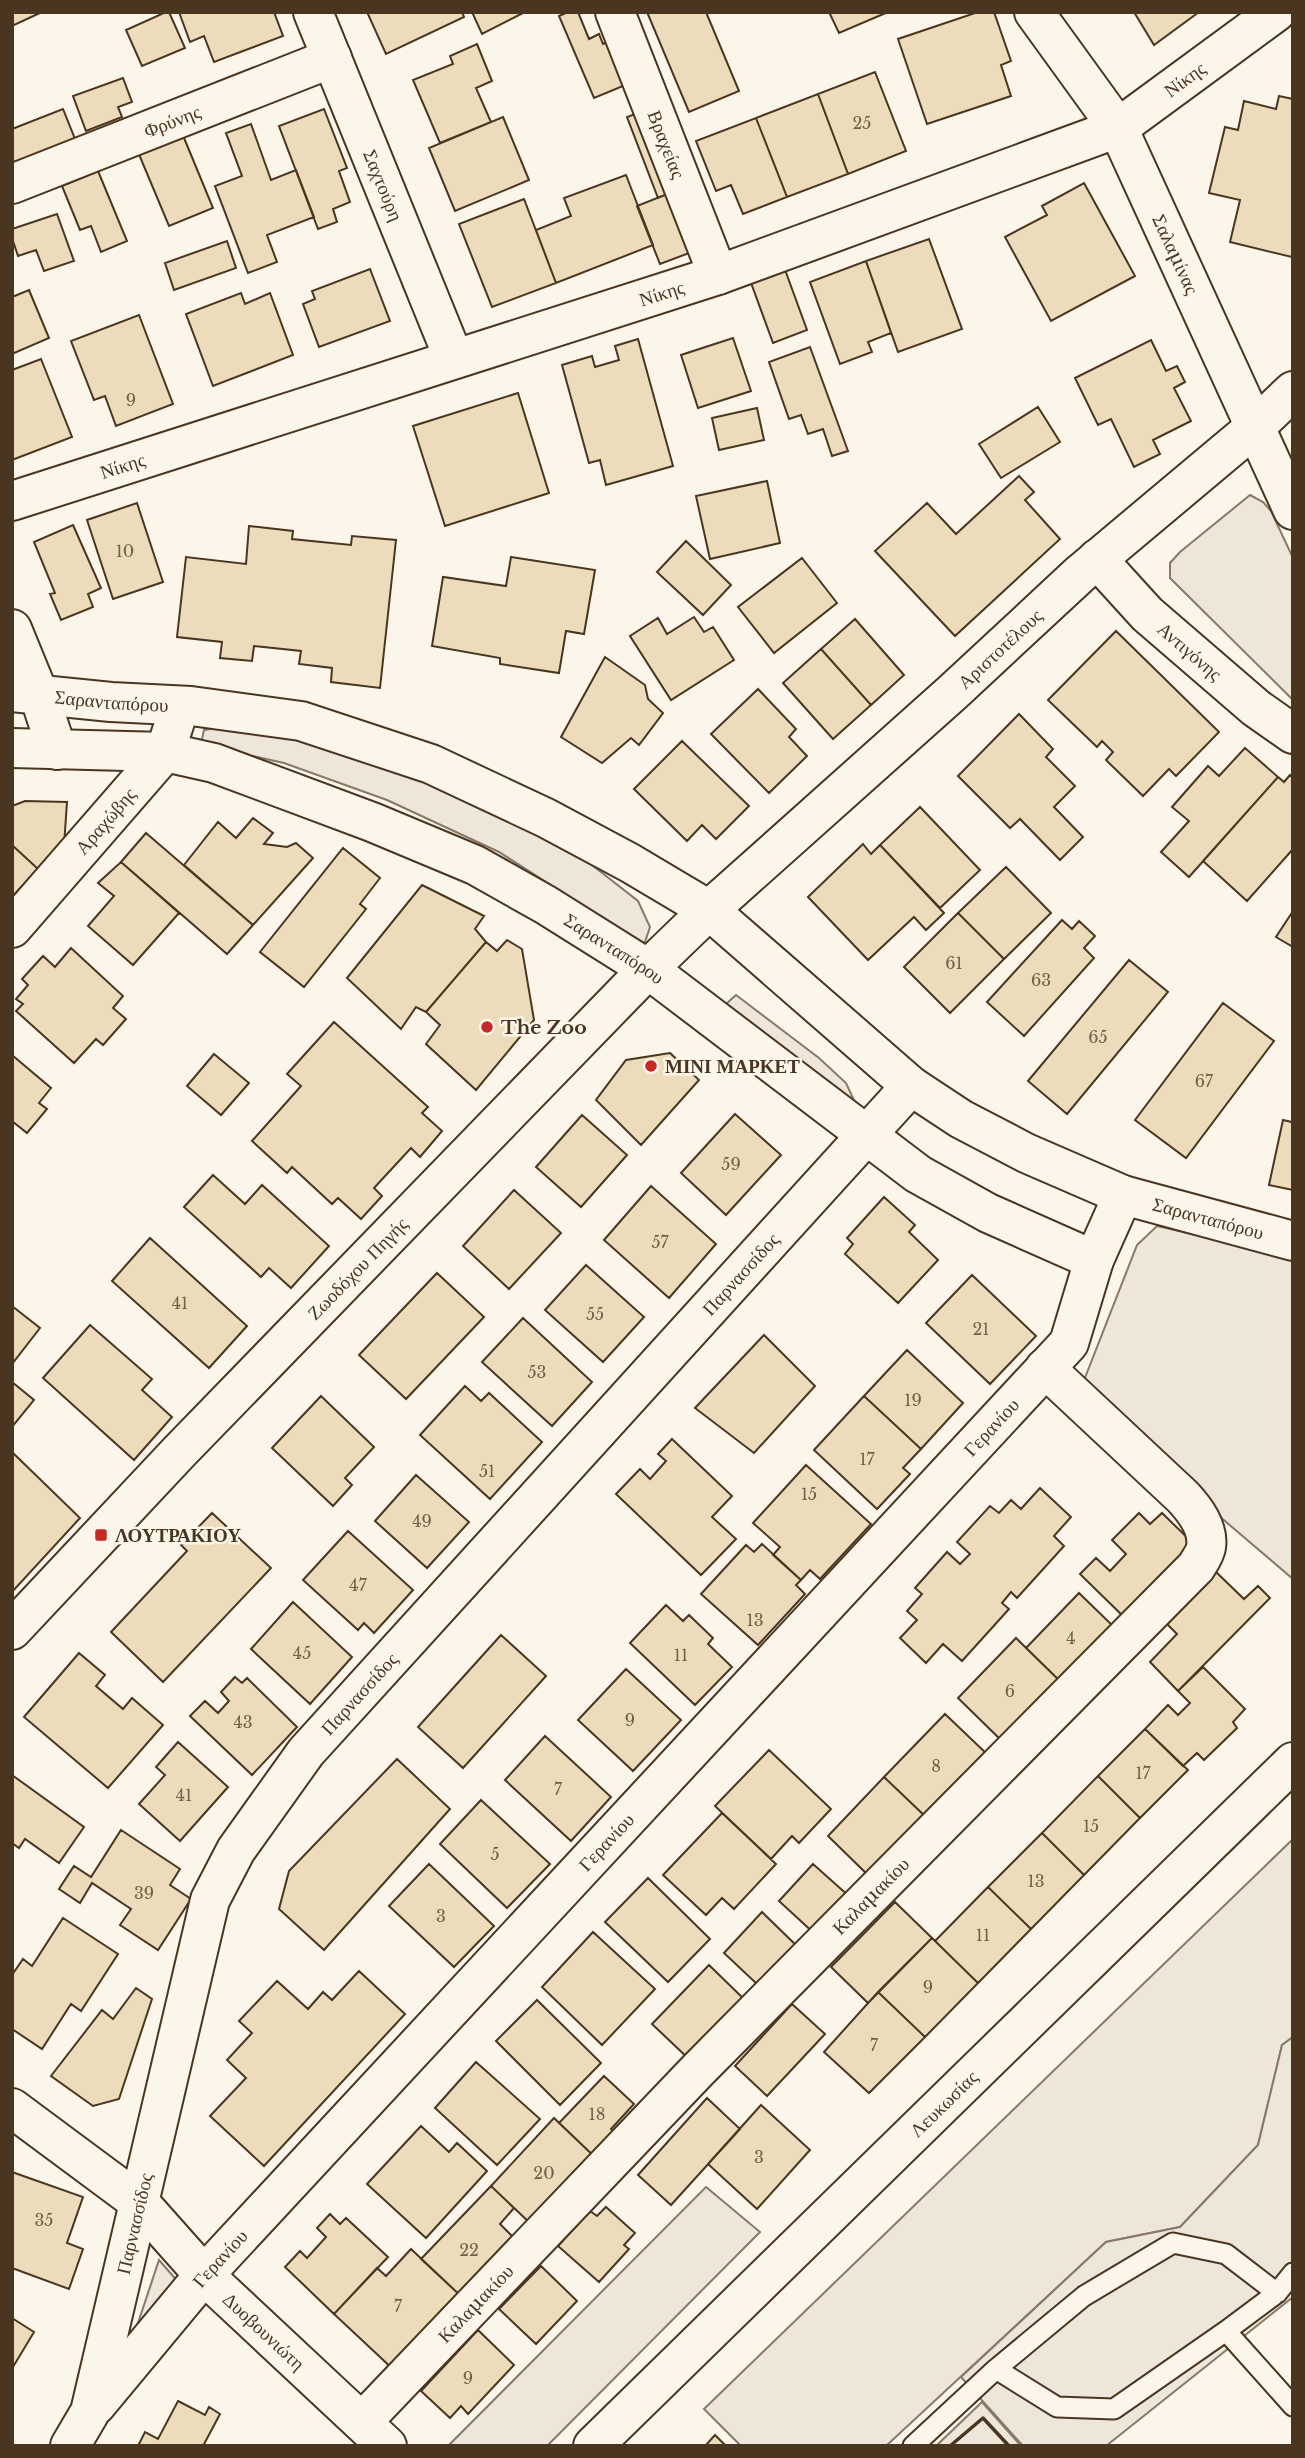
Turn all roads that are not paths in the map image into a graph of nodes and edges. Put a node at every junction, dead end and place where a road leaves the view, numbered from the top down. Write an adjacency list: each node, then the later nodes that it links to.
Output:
1 (313, 12): 5 (street, Σαχτούρη)
2 (615, 12): 8 (street, Βραχείας)
3 (1034, 12): 6 (street, Σαλαμίνας)
4 (1276, 12): 6 (street, Νίκης)
5 (332, 58): 7 (street, Φρύνης); 9 (street, Σαχτούρη)
6 (1118, 128): 8 (street, Νίκης); 11 (street, Σαλαμίνας)
7 (12, 184)
8 (718, 275): 9 (street, Νίκης)
9 (454, 359): 12 (street, Νίκης)
10 (1293, 391): 11 (street, Αριστοτέλους)
11 (1255, 428): 13 (street, Σαλαμίνας); 14 (street, Αριστοτέλους)
12 (12, 501)
13 (1293, 510)
14 (1097, 559): 18 (street, Αντιγόνης); 22 (street, Αριστοτέλους)
15 (12, 629): 16 (street)
16 (26, 694): 17 (street, Σαρανταπόρου); 20 (street)
17 (180, 706): 21 (street, Αραχώβης); 22 (street, Σαρανταπόρου)
18 (1293, 734)
19 (12, 748): 20 (street, Σαρανταπόρου)
20 (57, 750): 21 (street, Σαρανταπόρου)
21 (165, 752): 23 (street, Αραχώβης); 24 (street, Σαρανταπόρου)
22 (709, 910): 24 (street, Ζωοδόχου Πηγής); 25 (street, Σαρανταπόρου)
23 (12, 928)
24 (648, 969): 26 (street, Σαρανταπόρου); 31 (street, Ζωοδόχου Πηγής)
25 (911, 1086): 26 (street, Παρνασσίδος); 27 (street, Σαρανταπόρου)
26 (867, 1137): 29 (street, Σαρανταπόρου); 34 (street, Παρνασσίδος)
27 (1123, 1195): 28 (street, Σαρανταπόρου); 29 (street)
28 (1293, 1241)
29 (1094, 1260): 30 (street, Γερανίου)
30 (1045, 1368): 36 (street, Γερανίου); 42 (street, Καλαμακίου)
31 (12, 1630)
32 (1293, 1762): 44 (street, Λευκωσίας)
33 (12, 2108): 34 (street, Δυοβουνιώτη)
34 (140, 2203): 36 (street, Δυοβουνιώτη); 41 (street, Παρνασσίδος)
35 (1293, 2273): 37 (lane)
36 (204, 2275): 41 (street, Γερανίου); 42 (street, Δυοβουνιώτη)
37 (1278, 2293): 38 (lane); 39 (lane)
38 (1227, 2331): 39 (lane); 40 (lane)
39 (996, 2369): 45 (lane)
40 (1293, 2406)
41 (90, 2412): 43 (street, Παρνασσίδος)
42 (375, 2434)
43 (70, 2446)
44 (593, 2446)
45 (913, 2446)

